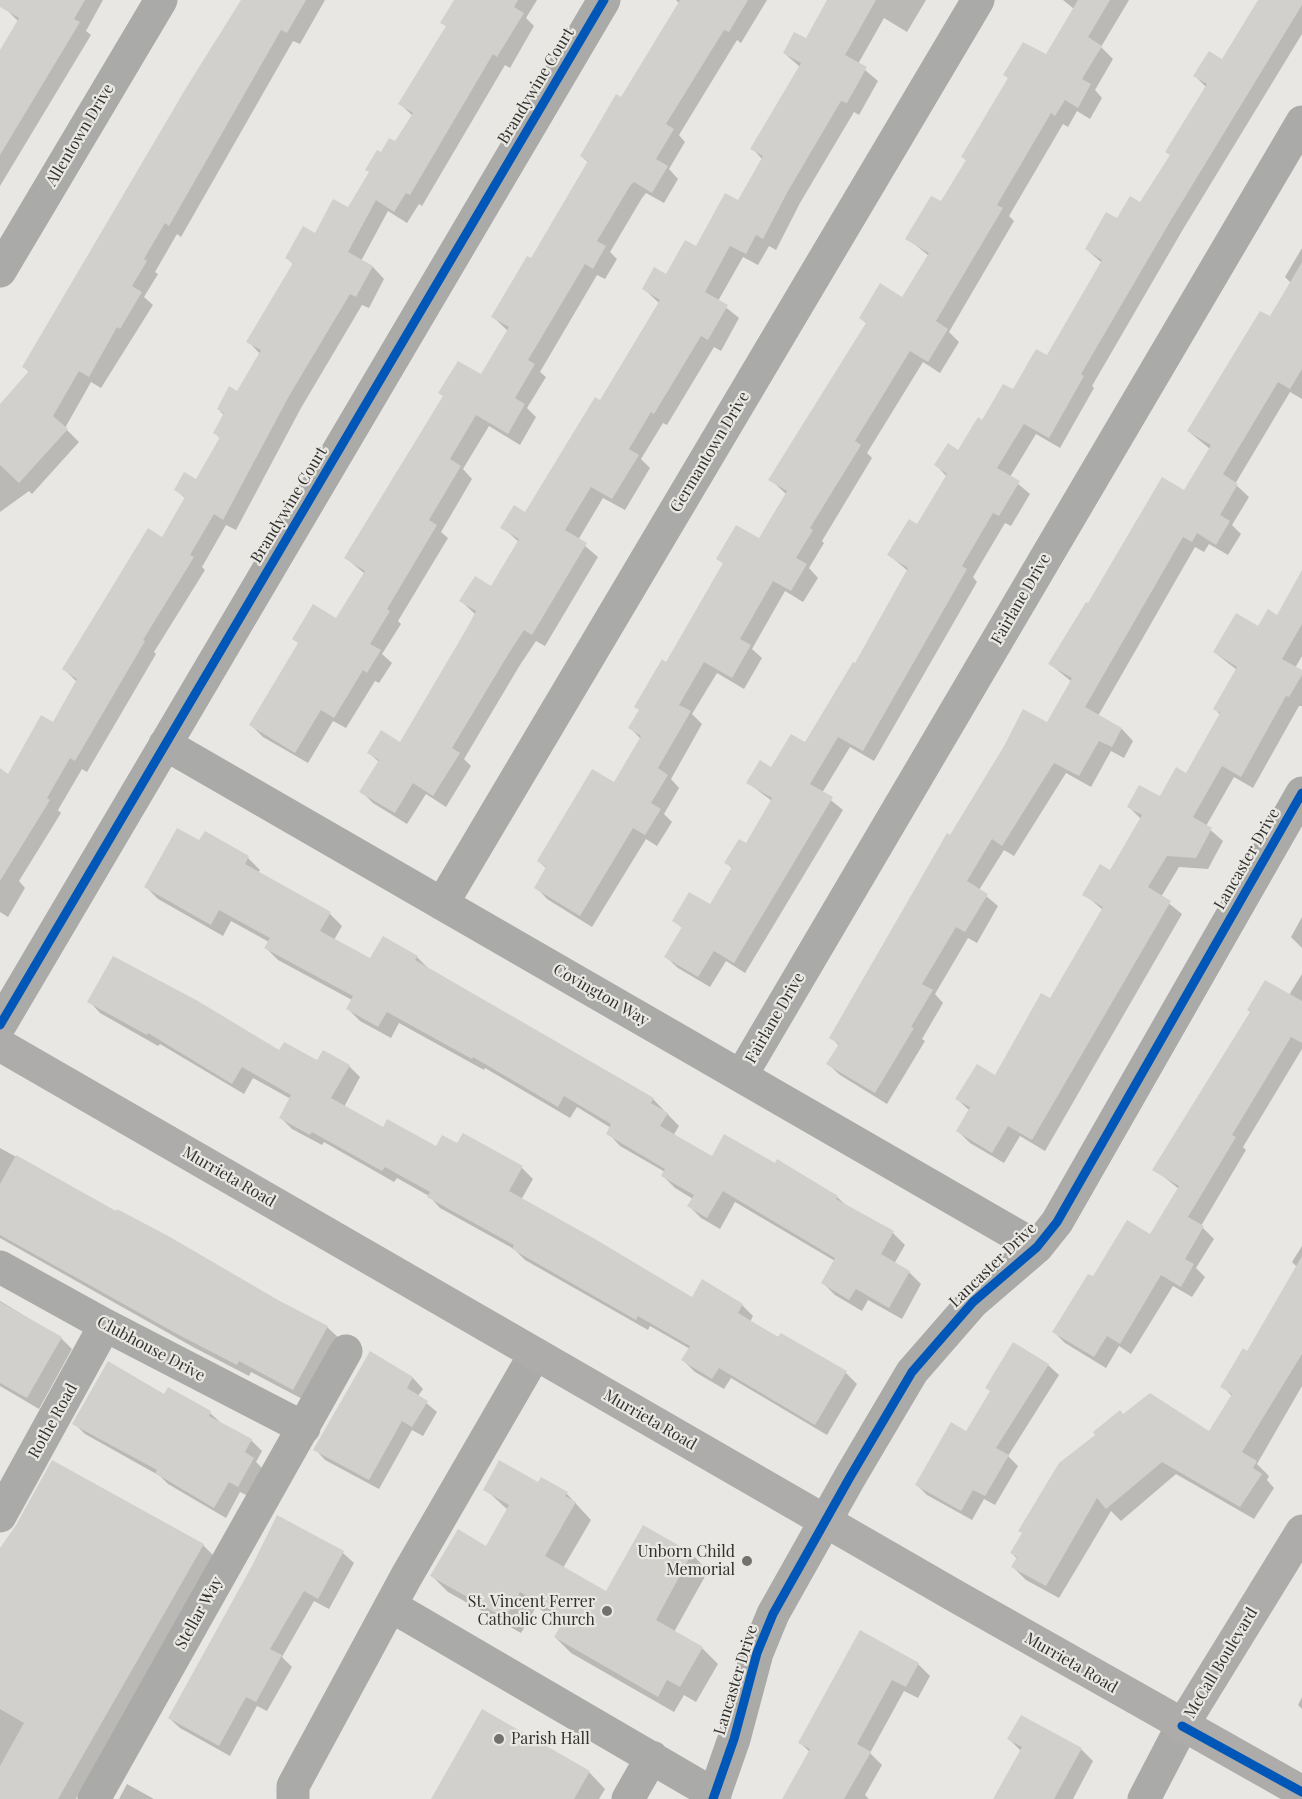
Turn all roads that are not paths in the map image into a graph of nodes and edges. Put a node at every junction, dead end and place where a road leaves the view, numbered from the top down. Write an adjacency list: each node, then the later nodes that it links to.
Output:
1 (161, 0): 5 (street, Allentown Drive)
2 (604, 0): 6 (street, Brandywine Court)
3 (978, 0): 8 (street, Germantown Drive)
4 (1302, 122): 11 (street, Fairlane Drive)
5 (0, 271)
6 (165, 744): 8 (street, Covington Way); 9 (street, Brandywine Court)
7 (1302, 793): 12 (street, Lancaster Drive)
8 (442, 904): 11 (street, Covington Way)
9 (0, 1025)
10 (0, 1045): 16 (main road, Murrieta Road)
11 (741, 1076): 12 (street, Covington Way)
12 (1037, 1247): 19 (street, Lancaster Drive)
13 (0, 1266): 14 (street, Clubhouse Drive)
14 (105, 1325): 17 (street, Clubhouse Drive); 18 (street, Rothe Road)
15 (346, 1351): 17 (street, Stellar Way)
16 (535, 1354): 19 (main road, Murrieta Road); 21 (street)
17 (304, 1428): 26 (street, Stellar Way)
18 (0, 1516)
19 (825, 1522): 22 (main road, Murrieta Road); 25 (street, Lancaster Drive)
20 (1302, 1531): 22 (main road, McCall Boulevard)
21 (391, 1606): 23 (street); 27 (street)
22 (1182, 1726): 24 (main road, Murrieta Road); 29 (street, McCall Boulevard)
23 (652, 1757): 25 (street); 28 (street)
24 (1302, 1792)
25 (714, 1797)
26 (94, 1799)
27 (293, 1799)
28 (628, 1799)
29 (1144, 1799)

